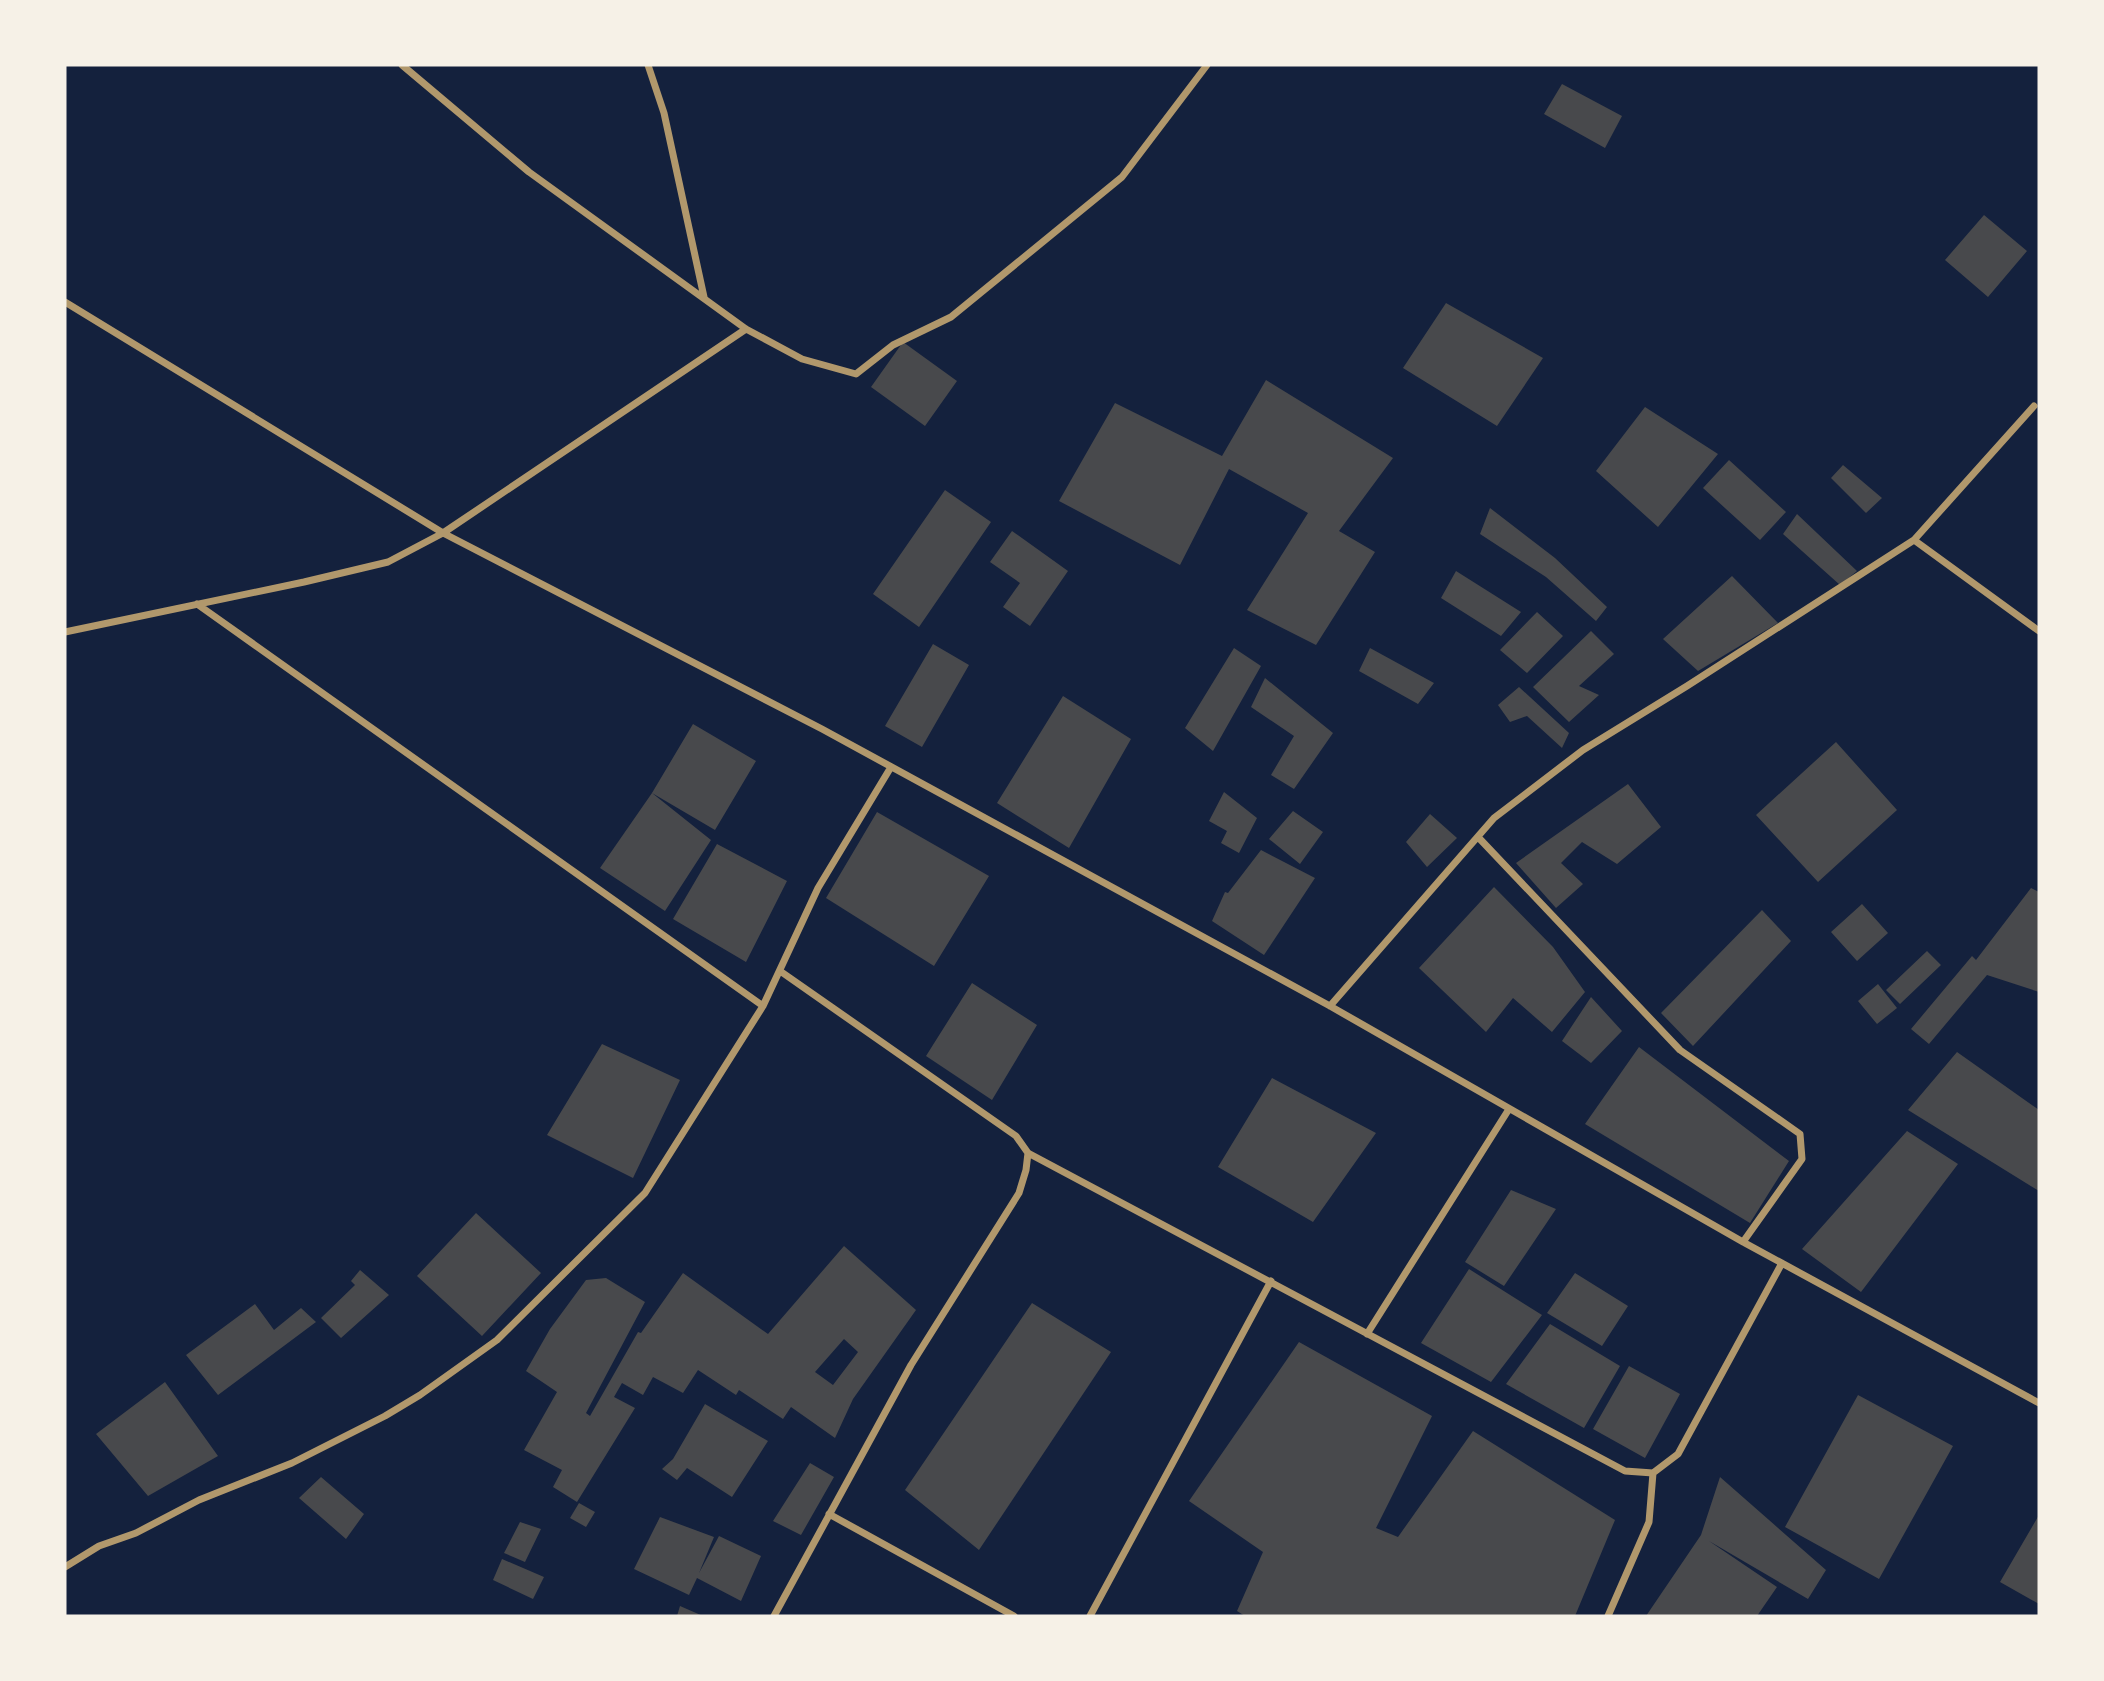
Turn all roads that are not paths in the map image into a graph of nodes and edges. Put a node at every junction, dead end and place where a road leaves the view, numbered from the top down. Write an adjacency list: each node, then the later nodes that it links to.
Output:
1 (402, 65): 4 (street)
2 (648, 65): 4 (street)
3 (1207, 65): 6 (street)
4 (704, 298): 6 (street)
5 (65, 302): 8 (street)
6 (746, 329): 8 (street)
7 (2034, 406): 9 (street)
8 (443, 534): 10 (street); 13 (street)
9 (1914, 540): 11 (street); 14 (street)
10 (197, 604): 12 (street); 16 (street)
11 (2039, 631)
12 (65, 632)
13 (891, 767): 15 (street); 17 (street)
14 (1478, 837): 17 (street); 20 (street)
15 (780, 971): 16 (street); 19 (street)
16 (763, 1006): 28 (street)
17 (1330, 1006): 18 (street)
18 (1509, 1109): 20 (street); 23 (street)
19 (1028, 1153): 22 (street); 26 (street)
20 (1743, 1242): 21 (street)
21 (1782, 1263): 24 (street); 25 (street)
22 (1271, 1281): 23 (street); 32 (street)
23 (1367, 1334): 25 (street)
24 (2039, 1404)
25 (1653, 1473): 33 (street)
26 (829, 1514): 30 (street); 31 (street)
27 (65, 1554): 28 (street)
28 (73, 1562): 29 (street)
29 (65, 1567)
30 (774, 1616)
31 (1014, 1616)
32 (1090, 1616)
33 (1608, 1616)

